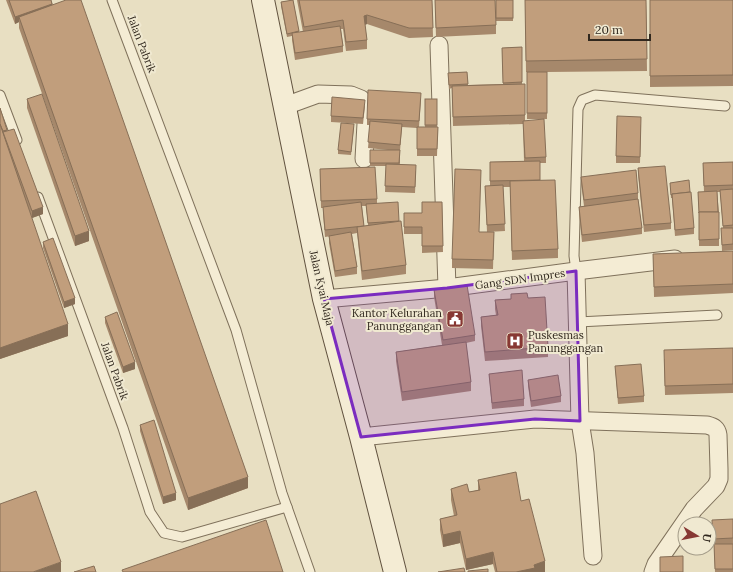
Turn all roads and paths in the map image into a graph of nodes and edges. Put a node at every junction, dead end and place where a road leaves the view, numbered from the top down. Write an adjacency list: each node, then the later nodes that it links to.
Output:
1 (112, 0): 18 (lane, Jalan Pabrik)
2 (263, 0): 5 (main road, Jalan Kyai Maja)
3 (439, 45): 12 (street)
4 (0, 95): 7 (lane)
5 (285, 106): 8 (street); 13 (main road, Jalan Kyai Maja)
6 (725, 106): 11 (lane)
7 (19, 146)
8 (364, 159)
9 (36, 191): 18 (lane, Jalan Pabrik)
10 (694, 257): 11 (street)
11 (576, 271): 12 (street, Gang SDN Impres); 15 (street, Gang SDN Impres)
12 (447, 288): 13 (street, Gang SDN Impres)
13 (324, 299): 17 (main road, Jalan Kyai Maja)
14 (717, 316): 15 (lane)
15 (578, 322): 16 (street, Gang SDN Impres)
16 (580, 421): 17 (street); 19 (street, Gang SDN Impres); 22 (street)
17 (361, 437): 21 (main road, Jalan Kyai Maja)
18 (287, 507): 20 (lane, Jalan Pabrik)
19 (593, 556)
20 (310, 572)
21 (395, 572)
22 (653, 572)

